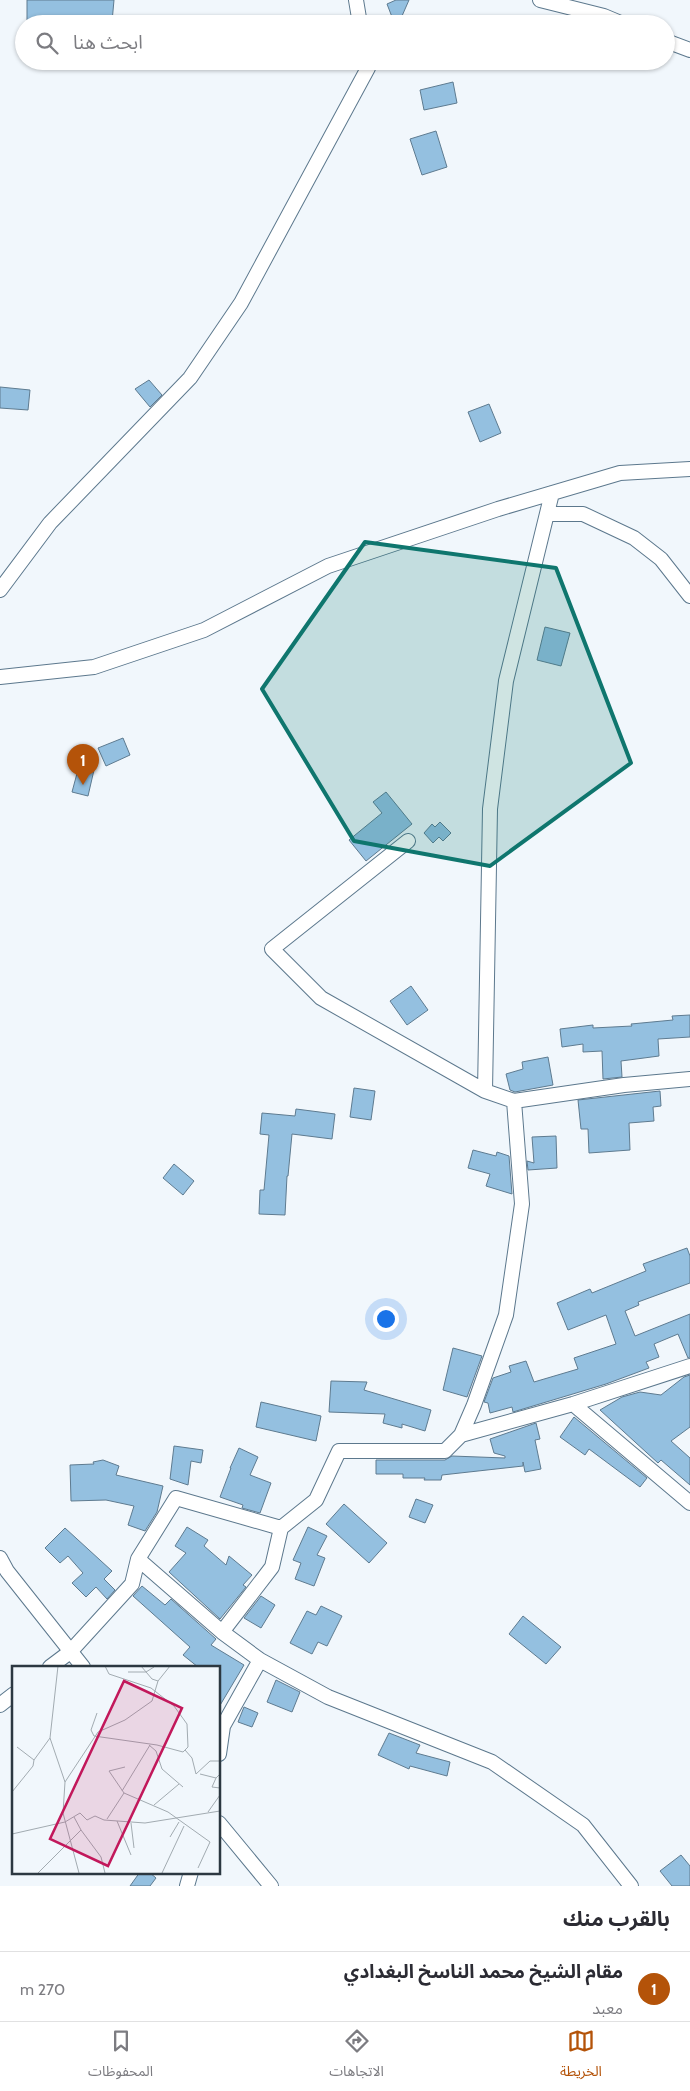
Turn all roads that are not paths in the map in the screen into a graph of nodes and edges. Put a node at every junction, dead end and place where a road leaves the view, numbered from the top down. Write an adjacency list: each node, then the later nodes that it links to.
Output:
1 (356, 0): 3 (street)
2 (540, 0): 4 (street)
3 (358, 15)
4 (600, 15)
5 (675, 44): 6 (street)
6 (690, 50)
7 (367, 70): 11 (street)
8 (690, 469): 9 (street)
9 (552, 493): 10 (street); 13 (street)
10 (547, 514): 12 (street); 16 (street)
11 (0, 590)
12 (690, 596)
13 (0, 677)
14 (408, 841): 16 (street)
15 (690, 1079): 17 (street)
16 (485, 1091): 17 (street)
17 (514, 1101): 20 (street)
18 (690, 1366): 19 (street)
19 (573, 1404): 20 (street); 21 (street)
20 (461, 1435): 22 (street)
21 (690, 1503)
22 (281, 1528): 24 (street); 25 (street)
23 (0, 1558): 26 (street)
24 (138, 1559): 25 (street); 26 (street)
25 (222, 1632): 27 (street)
26 (70, 1652): 28 (street); 29 (street)
27 (260, 1660): 32 (street); 35 (street)
28 (51, 1666)
29 (82, 1666)
30 (12, 1695): 31 (street)
31 (0, 1704)
32 (220, 1747)
33 (220, 1824): 34 (street)
34 (271, 1886)
35 (631, 1886)

